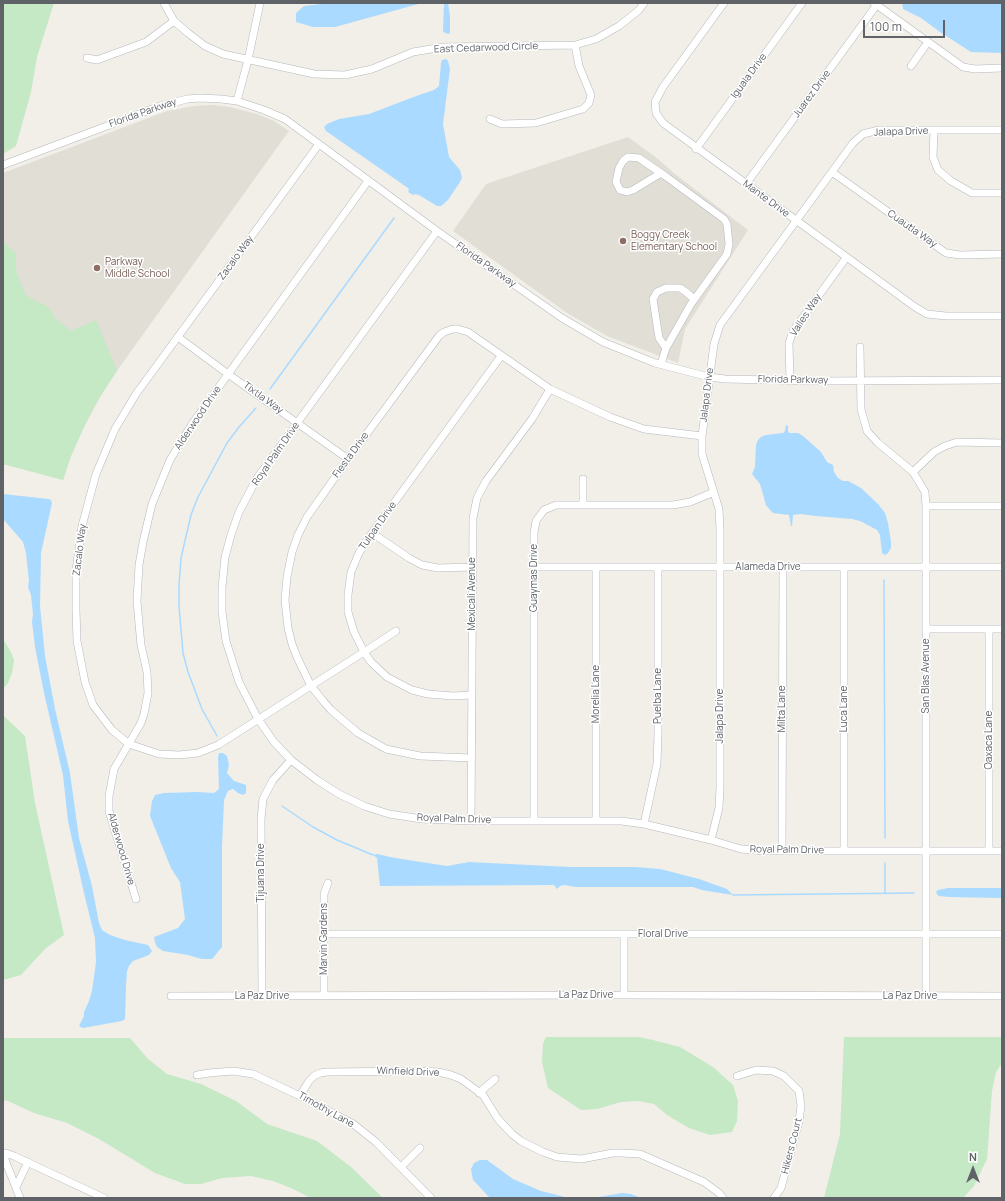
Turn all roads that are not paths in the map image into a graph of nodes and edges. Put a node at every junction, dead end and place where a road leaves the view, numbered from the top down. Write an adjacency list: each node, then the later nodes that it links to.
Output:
1 (164, 3): 7 (street, East Cedarwood Circle)
2 (260, 3): 11 (street)
3 (644, 3): 9 (street, East Cedarwood Circle)
4 (724, 3): 19 (street, Mante Drive)
5 (802, 3): 19 (street, Iguala Drive)
6 (876, 4): 8 (street); 24 (street, Juarez Drive)
7 (174, 21): 10 (street); 11 (street, East Cedarwood Circle)
8 (928, 42): 12 (street); 13 (street)
9 (575, 45): 11 (street, East Cedarwood Circle); 15 (street)
10 (87, 58)
11 (248, 60): 14 (street)
12 (911, 66)
13 (1002, 68)
14 (237, 101): 18 (street, Florida Parkway); 20 (street, Florida Parkway)
15 (490, 119)
16 (934, 130): 17 (street, Jalapa Drive); 21 (street, Jalapa Drive); 25 (street)
17 (1002, 130)
18 (319, 144): 23 (street, Florida Parkway); 32 (street, Zacalo Way)
19 (696, 149): 24 (street, Mante Drive)
20 (3, 165)
21 (832, 172): 26 (street, Jalapa Drive); 28 (street, Cuautla Way)
22 (661, 173): 22 (street); 30 (street)
23 (368, 181): 27 (street, Florida Parkway); 37 (street, Alderwood Drive)
24 (746, 184): 26 (street, Mante Drive)
25 (1002, 192)
26 (796, 222): 29 (street, Mante Drive); 38 (street, Jalapa Drive)
27 (437, 231): 36 (street, Florida Parkway); 43 (street, Royal Palm Drive)
28 (1002, 254)
29 (846, 258): 31 (street, Mante Drive); 39 (street, Valles Way)
30 (694, 299): 34 (street); 34 (street)
31 (1002, 316)
32 (178, 337): 37 (street, Tixtla Way); 71 (street, Zacalo Way)
33 (860, 347): 40 (street, San Blas Avenue)
34 (666, 348): 36 (street)
35 (501, 356): 42 (street, Fiesta Drive); 46 (street, Fiesta Drive); 53 (street, Tulpan Drive)
36 (661, 364): 38 (street, Florida Parkway)
37 (228, 374): 43 (street, Tixtla Way); 71 (street, Alderwood Drive)
38 (709, 377): 39 (street, Florida Parkway); 44 (street, Jalapa Drive)
39 (790, 380): 40 (street, Florida Parkway)
40 (861, 380): 41 (street, Florida Parkway); 47 (street, San Blas Avenue)
41 (1002, 380)
42 (550, 389): 44 (street, Fiesta Drive); 54 (street, Mexicali Avenue)
43 (298, 424): 46 (street, Tixtla Way); 70 (street, Royal Palm Drive)
44 (702, 436): 49 (street, Jalapa Drive)
45 (1002, 443): 47 (street)
46 (348, 459): 68 (street, Fiesta Drive)
47 (913, 472): 51 (street, San Blas Avenue)
48 (583, 479): 50 (street)
49 (714, 492): 50 (street, Guaymas Drive); 58 (street, Jalapa Drive)
50 (582, 505): 55 (street, Guaymas Drive)
51 (926, 506): 52 (street); 61 (street, San Blas Avenue)
52 (1002, 506)
53 (372, 533): 54 (street); 67 (street, Tulpan Drive)
54 (472, 567): 69 (street, Mexicali Avenue)
55 (534, 567): 56 (street, Alameda Drive); 75 (street, Guaymas Drive)
56 (596, 567): 57 (street, Alameda Drive); 76 (street, Morelia Lane)
57 (658, 567): 58 (street, Alameda Drive); 77 (street, Puelba Lane)
58 (720, 567): 59 (street, Alameda Drive); 78 (street, Jalapa Drive)
59 (783, 567): 60 (street, Alameda Drive); 79 (street, Milta Lane)
60 (844, 567): 61 (street, Alameda Drive); 80 (street, Luca Lane)
61 (927, 567): 62 (street, Alameda Drive); 63 (street, San Blas Avenue)
62 (1002, 567)
63 (926, 629): 64 (street); 81 (street, San Blas Avenue)
64 (989, 629): 65 (street); 82 (street, Oaxaca Lane)
65 (1002, 629)
66 (396, 631): 67 (street, Zacalo Way)
67 (364, 652): 68 (street, Zacalo Way); 69 (street, Tulpan Drive)
68 (311, 686): 70 (street, Zacalo Way); 72 (street, Fiesta Drive)
69 (471, 695): 72 (street, Mexicali Avenue)
70 (258, 719): 71 (street, Zacalo Way); 73 (street, Royal Palm Drive)
71 (128, 744): 85 (street, Alderwood Drive)
72 (472, 758): 74 (street, Mexicali Avenue)
73 (291, 760): 74 (street, Royal Palm Drive); 92 (street, Tijuana Drive)
74 (471, 821): 75 (street, Royal Palm Drive)
75 (534, 821): 76 (street, Royal Palm Drive)
76 (596, 821): 77 (street, Royal Palm Drive)
77 (644, 824): 78 (street, Royal Palm Drive)
78 (711, 840): 79 (street, Royal Palm Drive)
79 (782, 850): 80 (street, Royal Palm Drive)
80 (844, 851): 81 (street, Royal Palm Drive)
81 (926, 851): 82 (street, Royal Palm Drive); 88 (street, San Blas Avenue)
82 (989, 851): 83 (street, Royal Palm Drive)
83 (1002, 851)
84 (328, 883): 86 (street, Marvin Gardens)
85 (136, 899)
86 (324, 934): 87 (street, Floral Drive); 93 (street, Marvin Gardens)
87 (624, 934): 88 (street, Floral Drive); 90 (street)
88 (926, 934): 89 (street, Floral Drive); 94 (street, San Blas Avenue)
89 (1002, 934)
90 (624, 995): 93 (street, La Paz Drive); 94 (street, La Paz Drive)
91 (171, 996): 92 (street, La Paz Drive)
92 (262, 996): 93 (street, La Paz Drive)
93 (324, 996)
94 (926, 996): 95 (street, La Paz Drive)
95 (1002, 996)
96 (198, 1075): 100 (street, Timothy Lane)
97 (738, 1076): 109 (street, Hikers Court)
98 (494, 1079): 99 (street)
99 (479, 1093): 100 (street, Winfield Drive); 108 (street, Winfield Drive)
100 (300, 1096): 103 (street, Timothy Lane)
101 (420, 1148): 103 (street)
102 (28, 1162): 104 (street); 104 (street); 106 (street)
103 (401, 1167): 107 (street, Timothy Lane)
104 (16, 1187): 105 (street)
105 (20, 1198)
106 (104, 1198)
107 (431, 1198)
108 (723, 1198)
109 (774, 1198)

